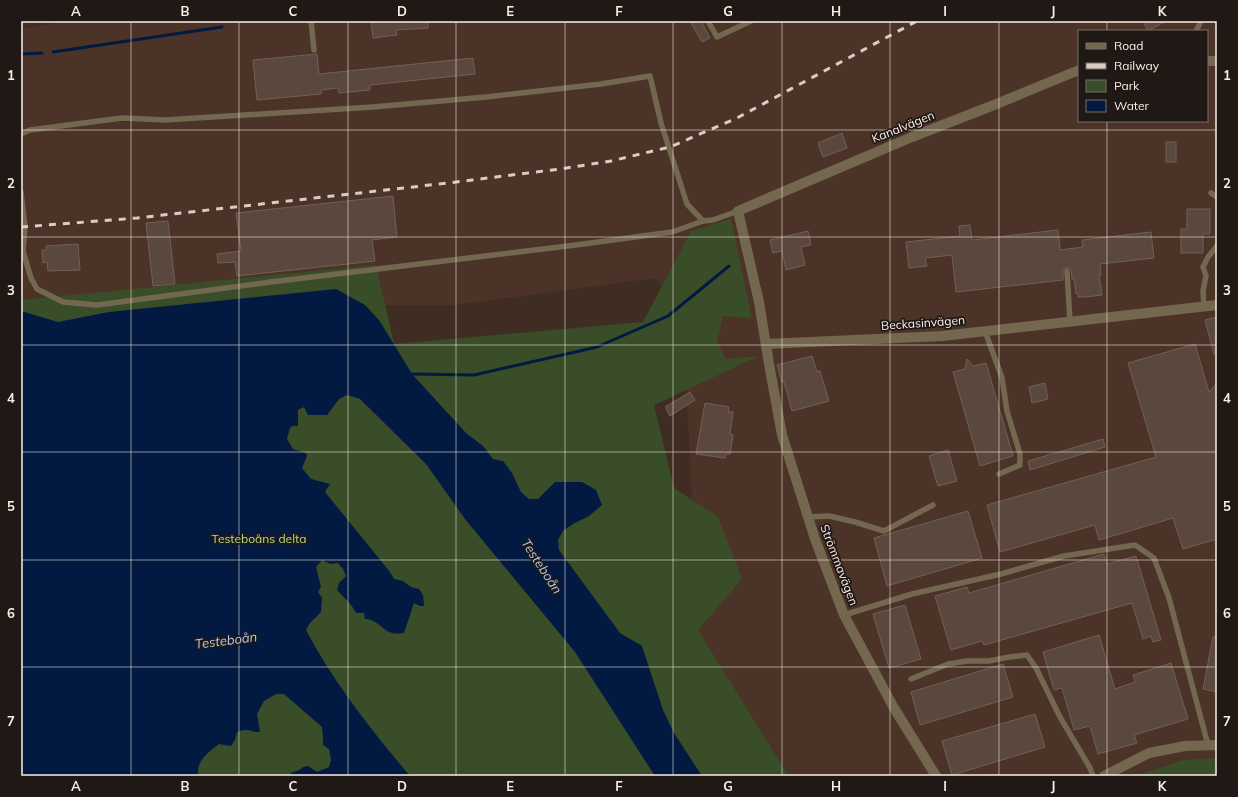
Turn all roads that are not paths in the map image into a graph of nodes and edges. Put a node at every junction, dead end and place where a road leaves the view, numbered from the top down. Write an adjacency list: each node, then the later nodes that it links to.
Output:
1 (312, 21): 6 (lane)
2 (708, 21): 3 (lane)
3 (751, 21)
4 (1201, 21): 5 (lane)
5 (1196, 30)
6 (314, 50)
7 (1078, 70): 12 (street, Kanalvägen)
8 (21, 134): 13 (lane)
9 (21, 192): 15 (lane)
10 (1211, 193): 11 (lane)
11 (1217, 197)
12 (738, 211): 13 (lane); 21 (street)
13 (703, 220): 15 (lane)
14 (1217, 246): 18 (lane)
15 (22, 252)
16 (1067, 271): 19 (lane)
17 (1217, 304): 18 (street, Beckasinvägen)
18 (1204, 306): 19 (street, Beckasinvägen)
19 (1070, 321): 20 (street, Beckasinvägen)
20 (985, 331): 21 (street, Beckasinvägen); 22 (lane)
21 (766, 344): 24 (street, Strömmavägen)
22 (999, 474)
23 (933, 505): 24 (lane)
24 (808, 517): 25 (street, Strömmavägen)
25 (844, 615): 27 (lane); 28 (street, Strömmavägen)
26 (911, 679): 29 (lane)
27 (1212, 745): 30 (street)
28 (936, 776)
29 (1093, 776)
30 (1104, 776)

